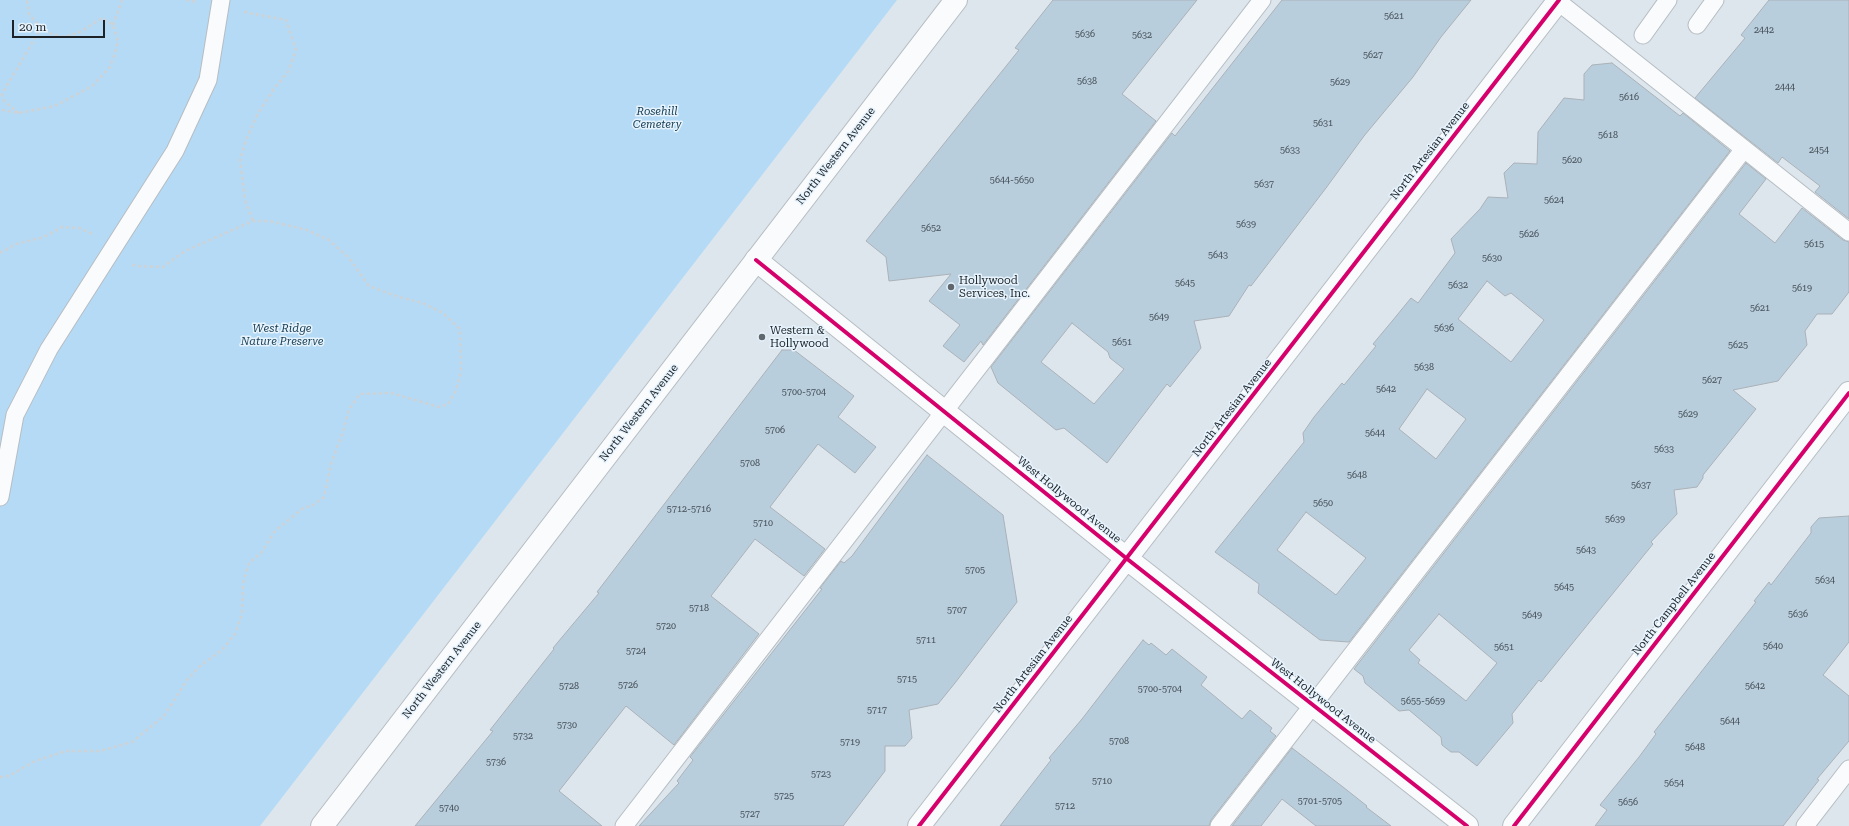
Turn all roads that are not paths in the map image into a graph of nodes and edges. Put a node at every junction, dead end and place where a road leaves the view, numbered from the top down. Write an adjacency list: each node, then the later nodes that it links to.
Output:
1 (956, 0): 11 (street, North Western Avenue)
2 (1262, 0): 13 (lane)
3 (1558, 0): 9 (lane); 15 (street, North Artesian Avenue)
4 (1668, 0): 8 (lane)
5 (1715, 0): 7 (lane)
6 (221, 3): 14 (lane)
7 (1697, 25)
8 (1644, 35)
9 (1744, 149): 10 (lane); 16 (lane)
10 (1849, 232)
11 (756, 260): 13 (street, West Hollywood Avenue); 18 (street, North Western Avenue)
12 (1849, 392): 23 (street, North Campbell Avenue)
13 (945, 410): 15 (street, West Hollywood Avenue); 19 (lane)
14 (0, 497)
15 (1126, 558): 16 (street, West Hollywood Avenue); 20 (street, North Artesian Avenue)
16 (1314, 704): 21 (lane); 22 (street, West Hollywood Avenue)
17 (1849, 769): 24 (lane)
18 (322, 826)
19 (624, 826)
20 (919, 826)
21 (1219, 826)
22 (1466, 826)
23 (1514, 826)
24 (1805, 826)

